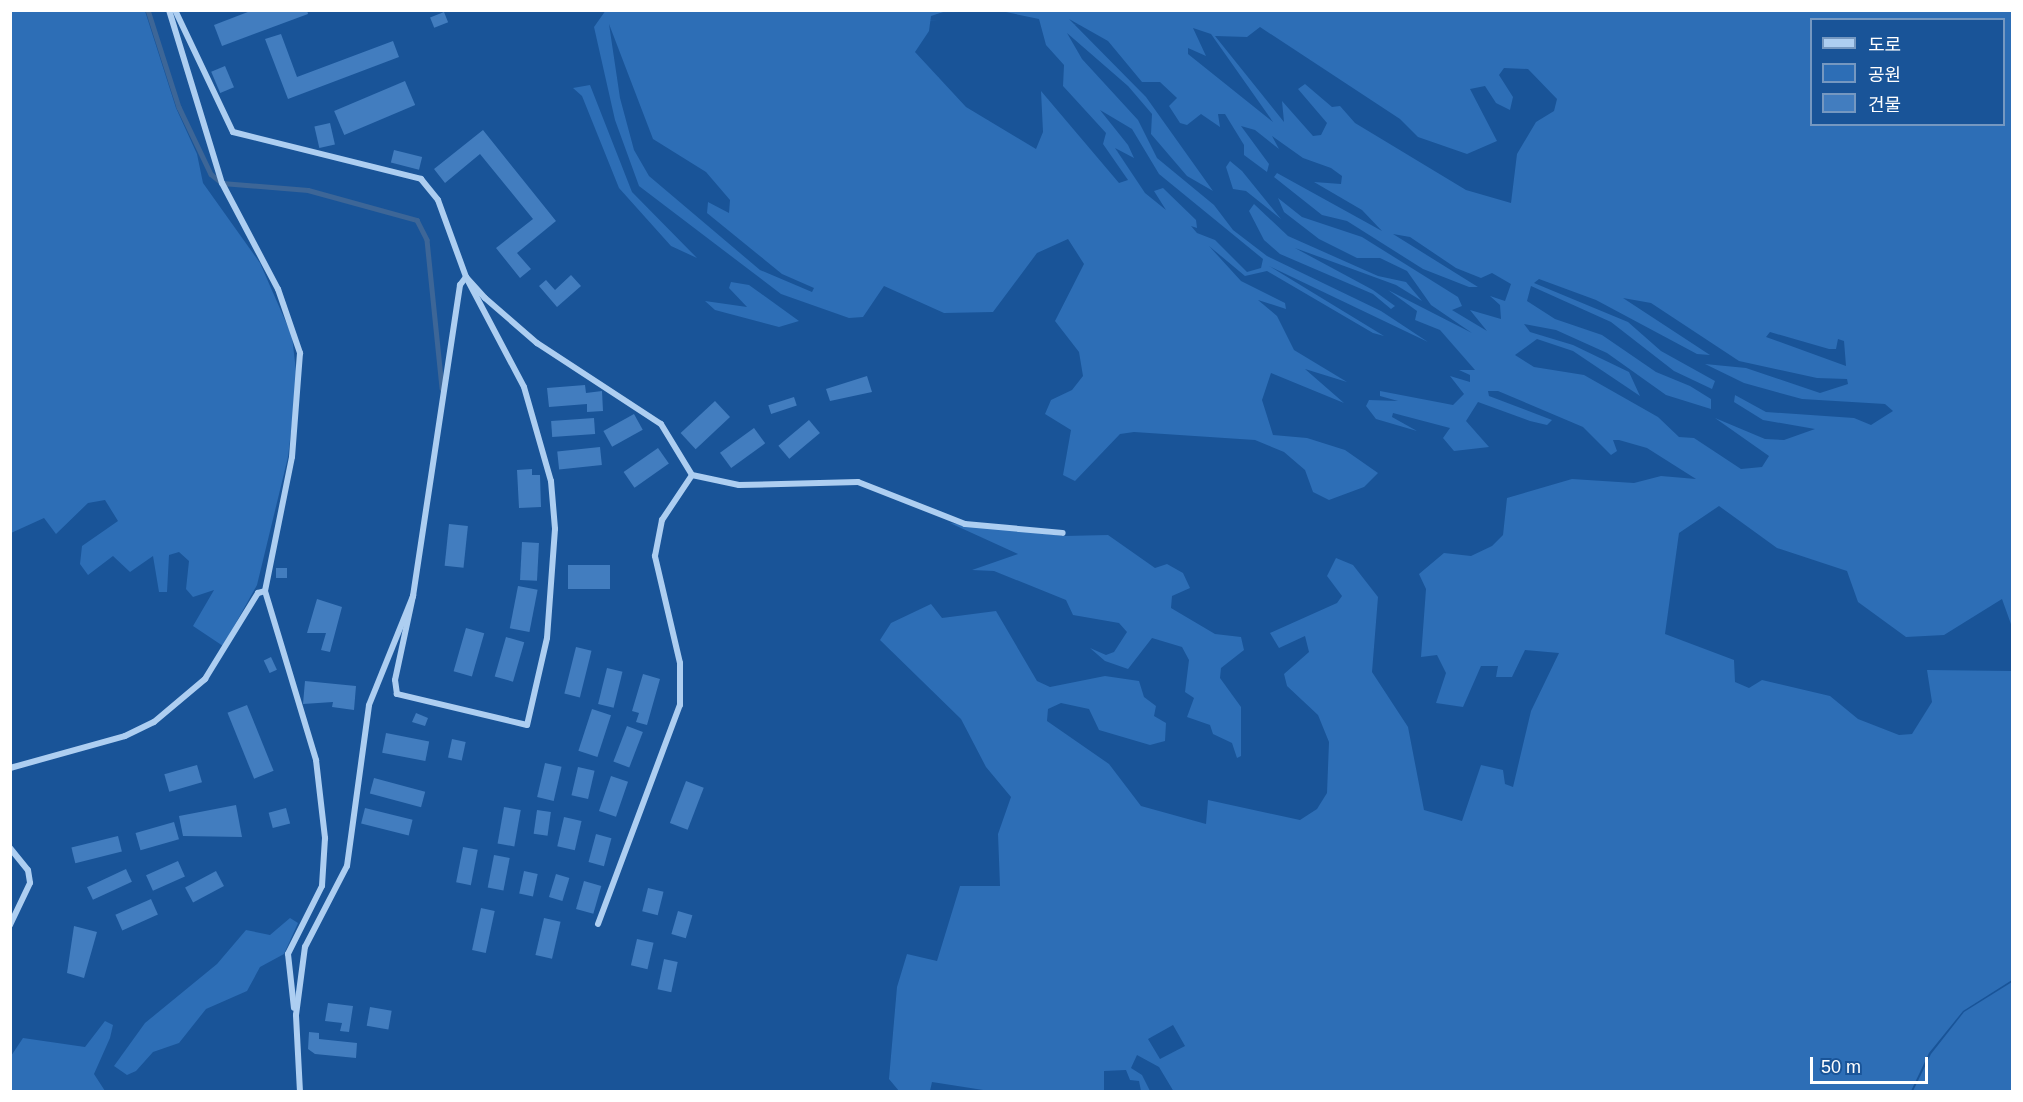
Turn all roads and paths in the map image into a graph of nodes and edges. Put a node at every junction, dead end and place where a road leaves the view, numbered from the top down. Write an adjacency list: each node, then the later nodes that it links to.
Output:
1 (169, 10): 6 (street)
2 (175, 10): 3 (street)
3 (466, 277): 4 (street); 7 (street); 7 (street)
4 (692, 475): 5 (street); 10 (street)
5 (1063, 533)
6 (265, 591): 8 (street); 12 (street)
7 (413, 596): 12 (street)
8 (10, 768)
9 (10, 848): 11 (street)
10 (598, 924)
11 (10, 925)
12 (296, 1015): 13 (street)
13 (300, 1092)

